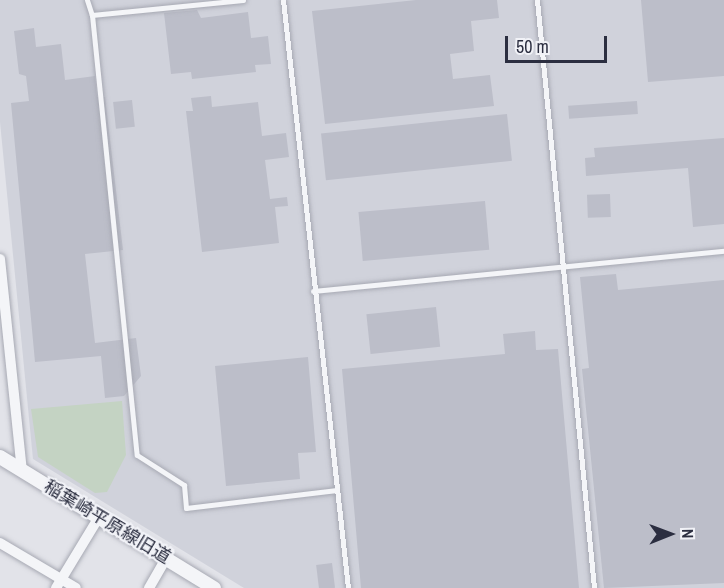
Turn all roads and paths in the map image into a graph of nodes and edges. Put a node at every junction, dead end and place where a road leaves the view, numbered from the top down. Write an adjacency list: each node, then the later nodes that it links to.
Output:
1 (87, 0): 5 (lane)
2 (243, 0): 5 (lane)
3 (283, 0): 9 (lane)
4 (537, 0): 8 (lane)
5 (92, 15): 12 (lane)
6 (724, 251): 8 (lane)
7 (0, 259): 11 (street)
8 (563, 264): 9 (lane); 21 (lane)
9 (313, 291): 12 (lane)
10 (0, 457): 11 (street, 稲葉崎平原線旧道)
11 (22, 471): 13 (street, 稲葉崎平原線旧道)
12 (338, 490): 20 (lane)
13 (99, 518): 15 (street, 稲葉崎平原線旧道); 16 (street)
14 (0, 543): 16 (street)
15 (166, 558): 18 (street); 19 (street, 稲葉崎平原線旧道)
16 (59, 584): 17 (street)
17 (76, 588)
18 (149, 588)
19 (214, 588)
20 (348, 588)
21 (594, 588)

